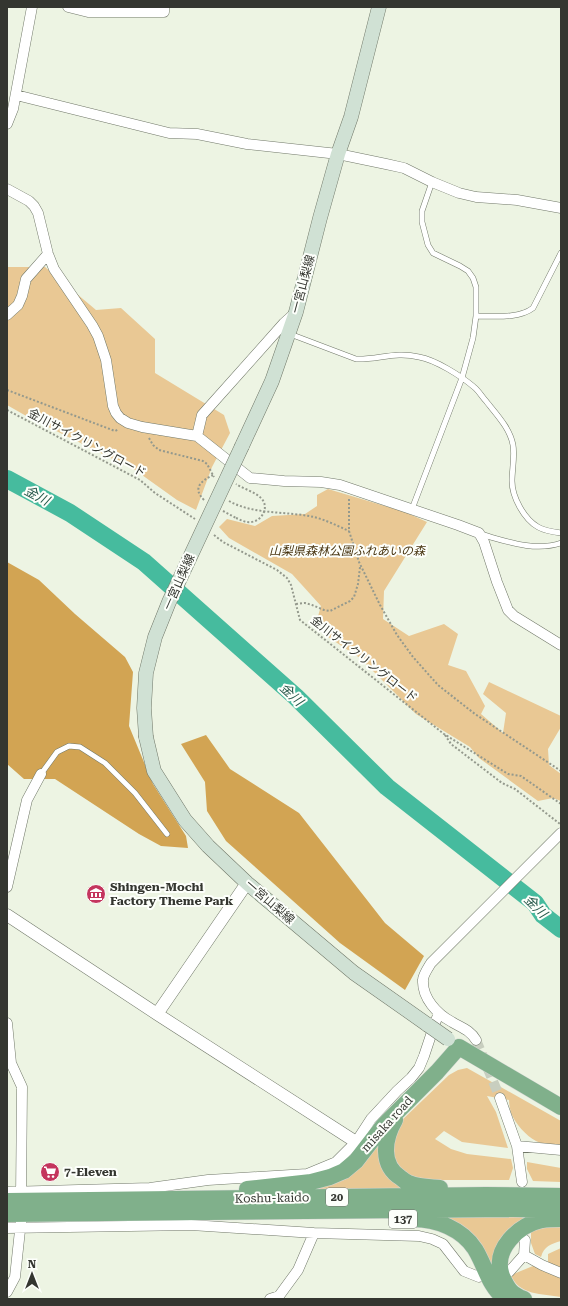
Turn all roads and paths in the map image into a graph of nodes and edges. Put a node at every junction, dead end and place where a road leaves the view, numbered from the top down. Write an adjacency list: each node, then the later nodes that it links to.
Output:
1 (32, 7): 5 (street)
2 (68, 7): 3 (street)
3 (164, 7)
4 (379, 7): 7 (main road, 一宮山梨線)
5 (16, 95): 6 (street); 7 (street)
6 (7, 124)
7 (338, 154): 8 (street); 13 (main road, 一宮山梨線)
8 (432, 182): 10 (street); 15 (lane)
9 (7, 189): 12 (street)
10 (561, 208)
11 (561, 252): 15 (lane)
12 (48, 254): 14 (street); 20 (street)
13 (296, 312): 16 (main road, 一宮山梨線); 22 (street)
14 (7, 315)
15 (476, 316): 17 (lane)
16 (289, 333): 17 (lane); 23 (main road, 一宮山梨線, bridge)
17 (462, 378): 26 (lane); 30 (lane)
18 (7, 390): 20 (path)
19 (7, 410): 28 (path, 金川サイクリングロード)
20 (128, 424): 21 (street)
21 (148, 428): 22 (street); 23 (path)
22 (197, 436): 24 (street)
23 (221, 479): 27 (path, bridge); 44 (main road, 一宮山梨線, bridge)
24 (349, 488): 26 (street); 29 (path)
25 (226, 498): 29 (path)
26 (412, 509): 32 (street)
27 (236, 518)
28 (197, 521)
29 (349, 531): 34 (path)
30 (561, 533)
31 (212, 534): 35 (path, 金川サイクリングロード)
32 (479, 534): 33 (lane); 36 (street)
33 (561, 543)
34 (360, 565): 35 (path); 38 (path)
35 (296, 604): 37 (path, 金川サイクリングロード)
36 (561, 645)
37 (444, 734): 40 (path, 金川サイクリングロード); 41 (path, 金川サイクリングロード)
38 (561, 771)
39 (41, 774): 43 (lane); 45 (street)
40 (561, 804)
41 (561, 824)
42 (561, 833): 47 (street)
43 (167, 834)
44 (247, 883): 48 (street); 51 (main road, 一宮山梨線, bridge)
45 (7, 887)
46 (7, 915): 48 (street)
47 (439, 1013): 50 (street); 56 (street)
48 (157, 1014): 56 (street)
49 (7, 1023): 52 (street)
50 (476, 1040)
51 (454, 1043): 54 (highway); 55 (highway, misaka road)
52 (9, 1061): 64 (street)
53 (500, 1098): 57 (street)
54 (561, 1107)
55 (401, 1108): 61 (highway); 63 (highway, misaka road)
56 (356, 1142): 64 (street)
57 (517, 1146): 58 (street); 59 (street)
58 (561, 1150)
59 (522, 1182)
60 (7, 1192): 64 (street)
61 (486, 1195): 62 (highway, Koshu-kaido / 20); 63 (highway, Koshu-kaido / 20)
62 (561, 1196)
63 (188, 1199): 64 (highway, Koshu-kaido / 20)
64 (16, 1208): 66 (highway, Koshu-kaido / 20); 68 (street); 69 (street); 75 (street)
65 (561, 1210): 66 (highway, Koshu-kaido / 20)
66 (264, 1212): 77 (highway, 137)
67 (561, 1219): 78 (highway)
68 (7, 1228)
69 (314, 1232): 74 (street); 76 (street)
70 (525, 1240): 71 (street)
71 (524, 1254): 72 (street); 73 (street)
72 (509, 1272)
73 (561, 1273)
74 (479, 1277)
75 (7, 1292)
76 (278, 1298)
77 (505, 1299)
78 (524, 1299)

